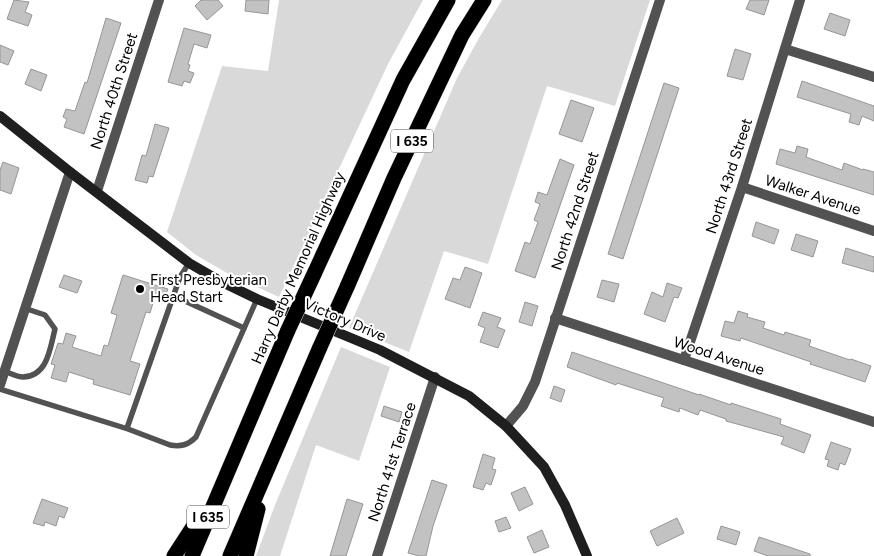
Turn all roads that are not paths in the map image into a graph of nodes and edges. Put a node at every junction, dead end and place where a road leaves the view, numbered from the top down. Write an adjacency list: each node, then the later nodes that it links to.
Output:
1 (159, 0): 11 (street, North 40th Street)
2 (448, 0): 28 (highway, Harry Darby Memorial Highway / I 635, bridge)
3 (484, 0): 27 (highway, I 635, bridge)
4 (660, 0): 17 (street, North 42nd Street)
5 (800, 0): 6 (street, North 43rd Street)
6 (785, 49): 7 (street); 10 (street, North 43rd Street)
7 (874, 77)
8 (0, 116): 9 (main road, Victory Drive)
9 (70, 172): 11 (main road, Victory Drive); 16 (street)
10 (742, 187): 12 (street, Walker Avenue); 19 (street, North 43rd Street)
11 (97, 191): 13 (main road, Victory Drive)
12 (874, 231)
13 (189, 262): 14 (lane); 15 (main road, Victory Drive)
14 (174, 296): 18 (lane); 26 (lane)
15 (257, 299): 18 (lane); 21 (main road, Victory Drive)
16 (24, 308): 20 (street); 20 (lane)
17 (555, 318): 19 (street, Wood Avenue); 25 (street, North 42nd Street)
18 (244, 328): 26 (lane)
19 (684, 360): 24 (street, Wood Avenue)
20 (4, 371): 22 (street)
21 (434, 377): 25 (main road, Victory Drive); 33 (street, North 41st Terrace)
22 (0, 385)
23 (0, 389): 26 (lane)
24 (874, 422)
25 (506, 426): 34 (main road, Victory Drive)
26 (127, 428)
27 (272, 456): 31 (highway, I 635); 32 (highway)
28 (225, 478): 29 (highway); 30 (highway, Harry Darby Memorial Highway / I 635)
29 (174, 556)
30 (192, 556)
31 (230, 556)
32 (246, 556)
33 (377, 556)
34 (587, 556)

